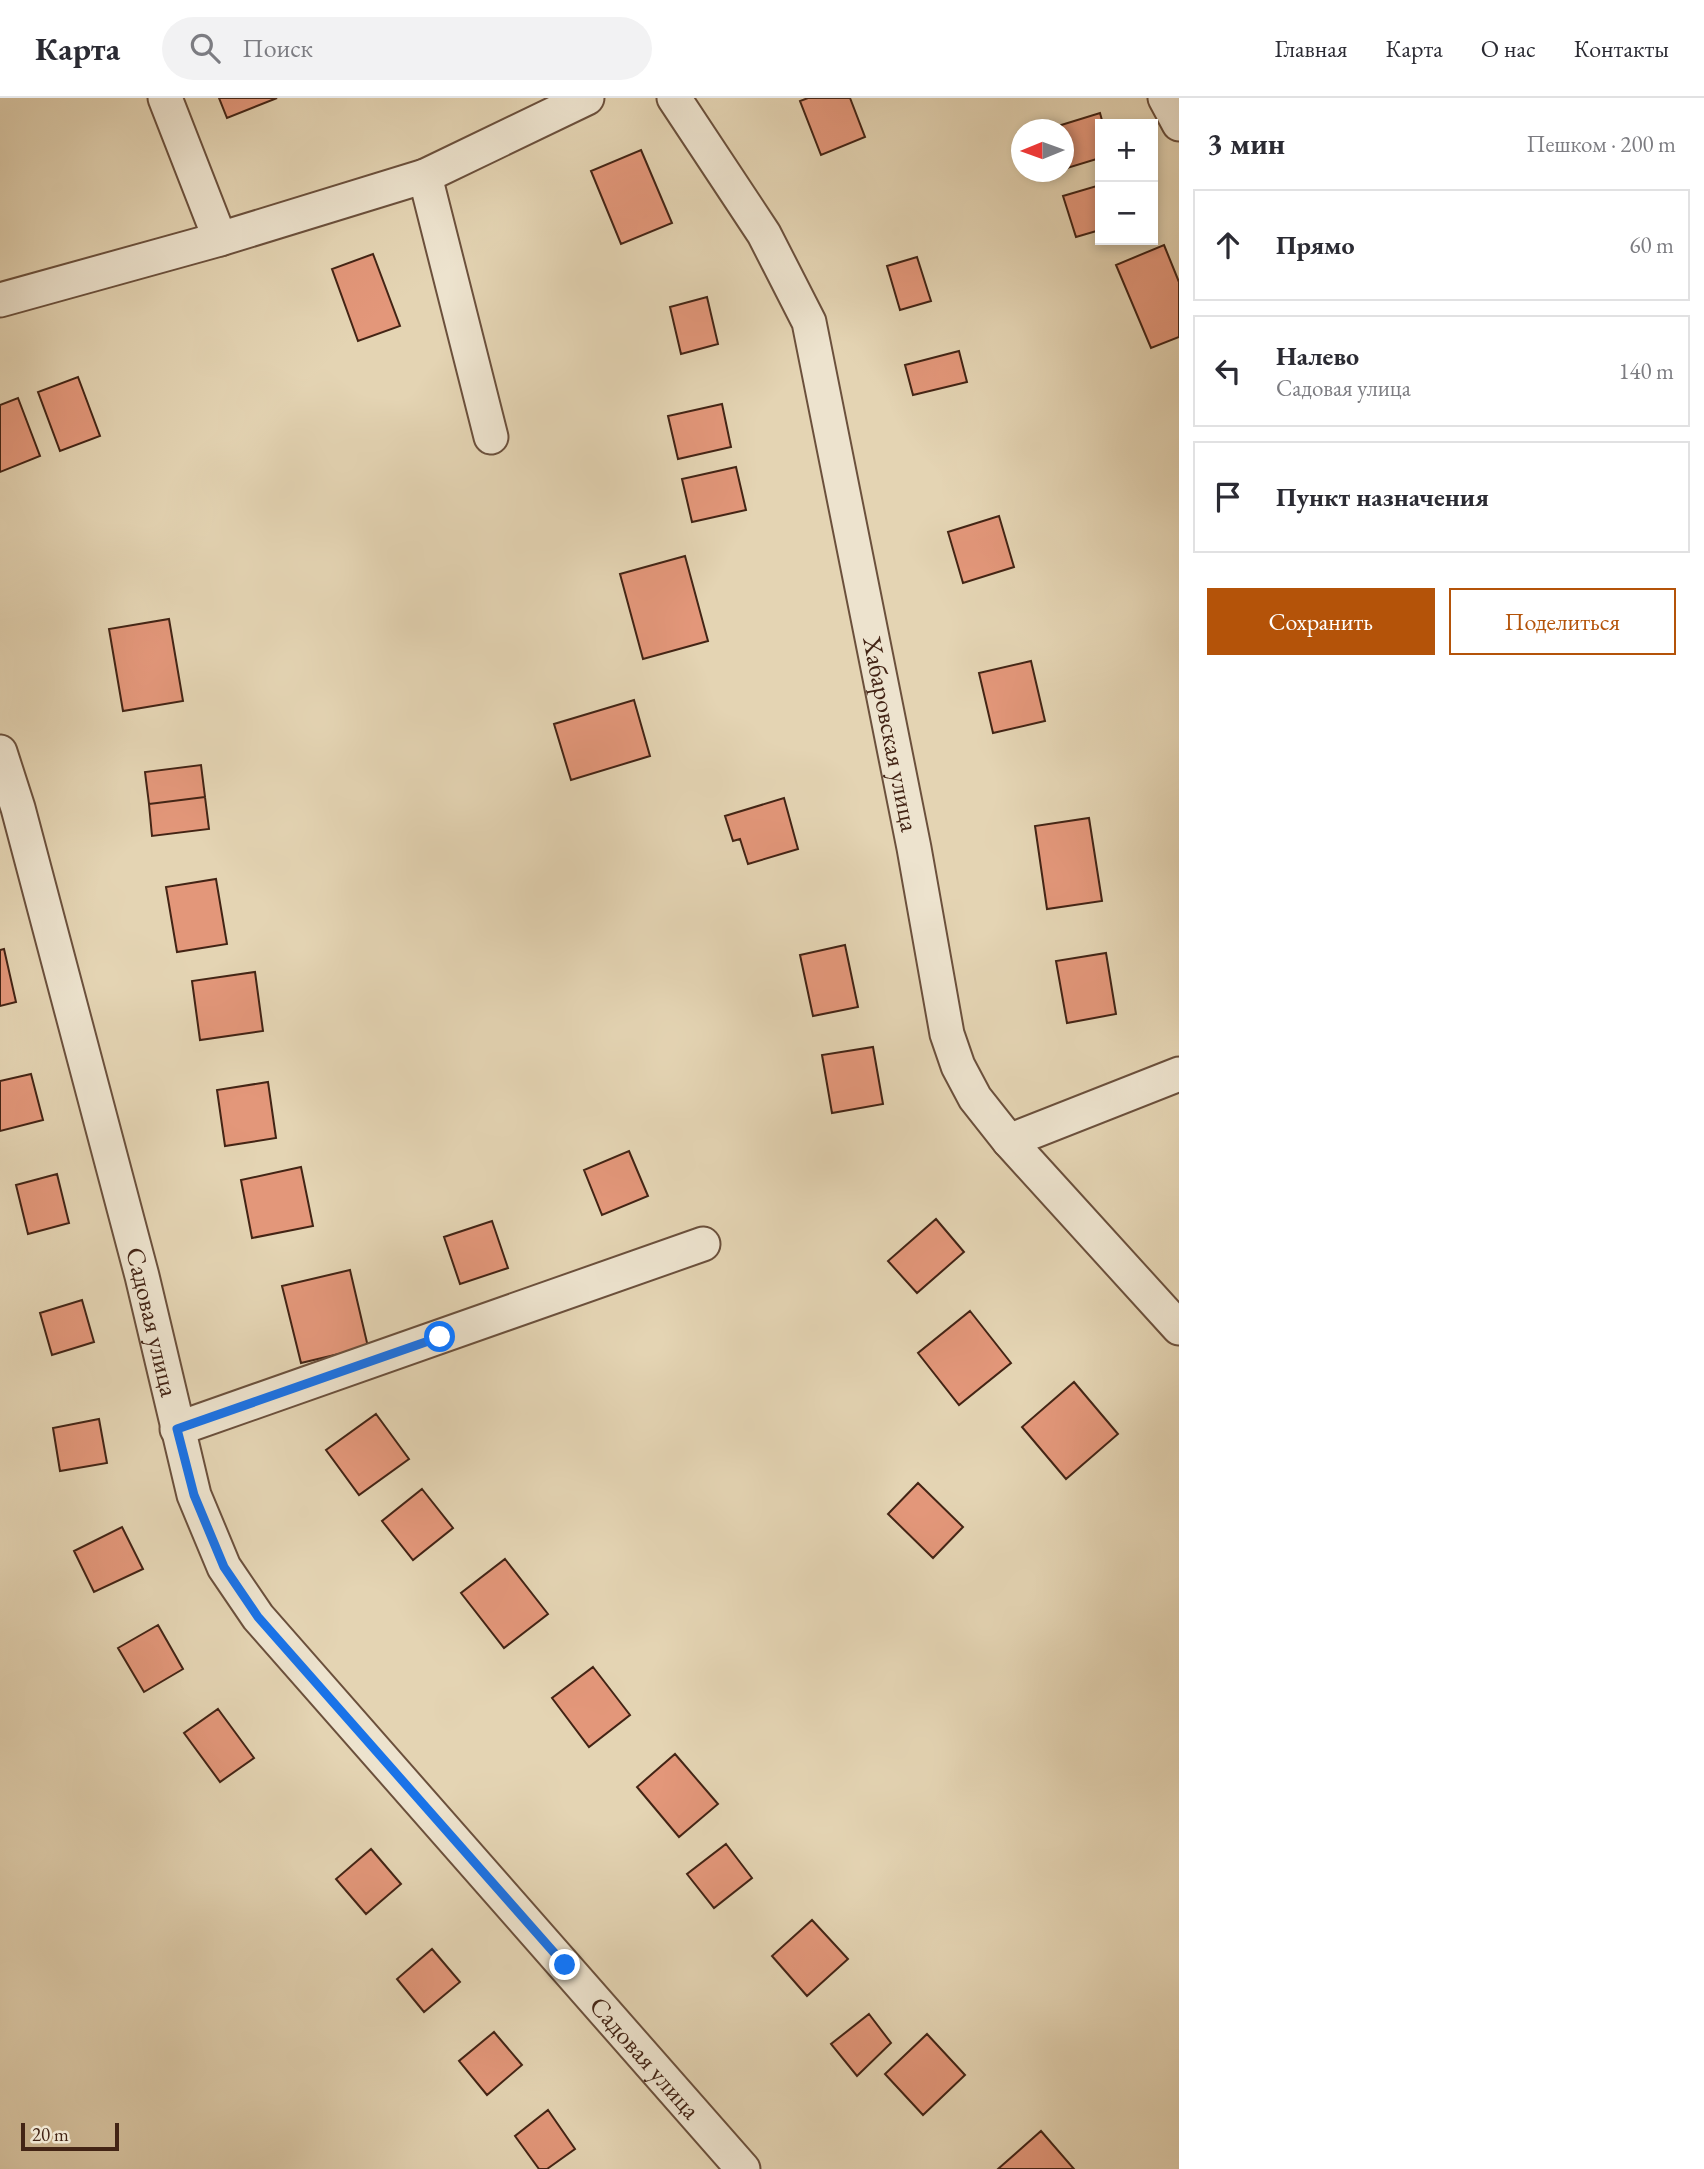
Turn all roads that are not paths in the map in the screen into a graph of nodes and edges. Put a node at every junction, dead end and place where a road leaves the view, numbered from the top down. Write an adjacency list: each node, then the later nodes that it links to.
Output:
1 (165, 98): 7 (street)
2 (587, 98): 6 (street)
3 (674, 98): 12 (street, Хабаровская улица)
4 (1165, 98): 5 (street)
5 (1179, 124)
6 (425, 176): 7 (street); 9 (street)
7 (220, 239): 8 (street)
8 (0, 300)
9 (491, 438)
10 (0, 752): 15 (street, Садовая улица)
11 (1179, 1074): 12 (street)
12 (1009, 1141): 14 (street, Хабаровская улица)
13 (703, 1244): 15 (street)
14 (1179, 1328)
15 (177, 1429): 16 (street, Садовая улица)
16 (743, 2169)

